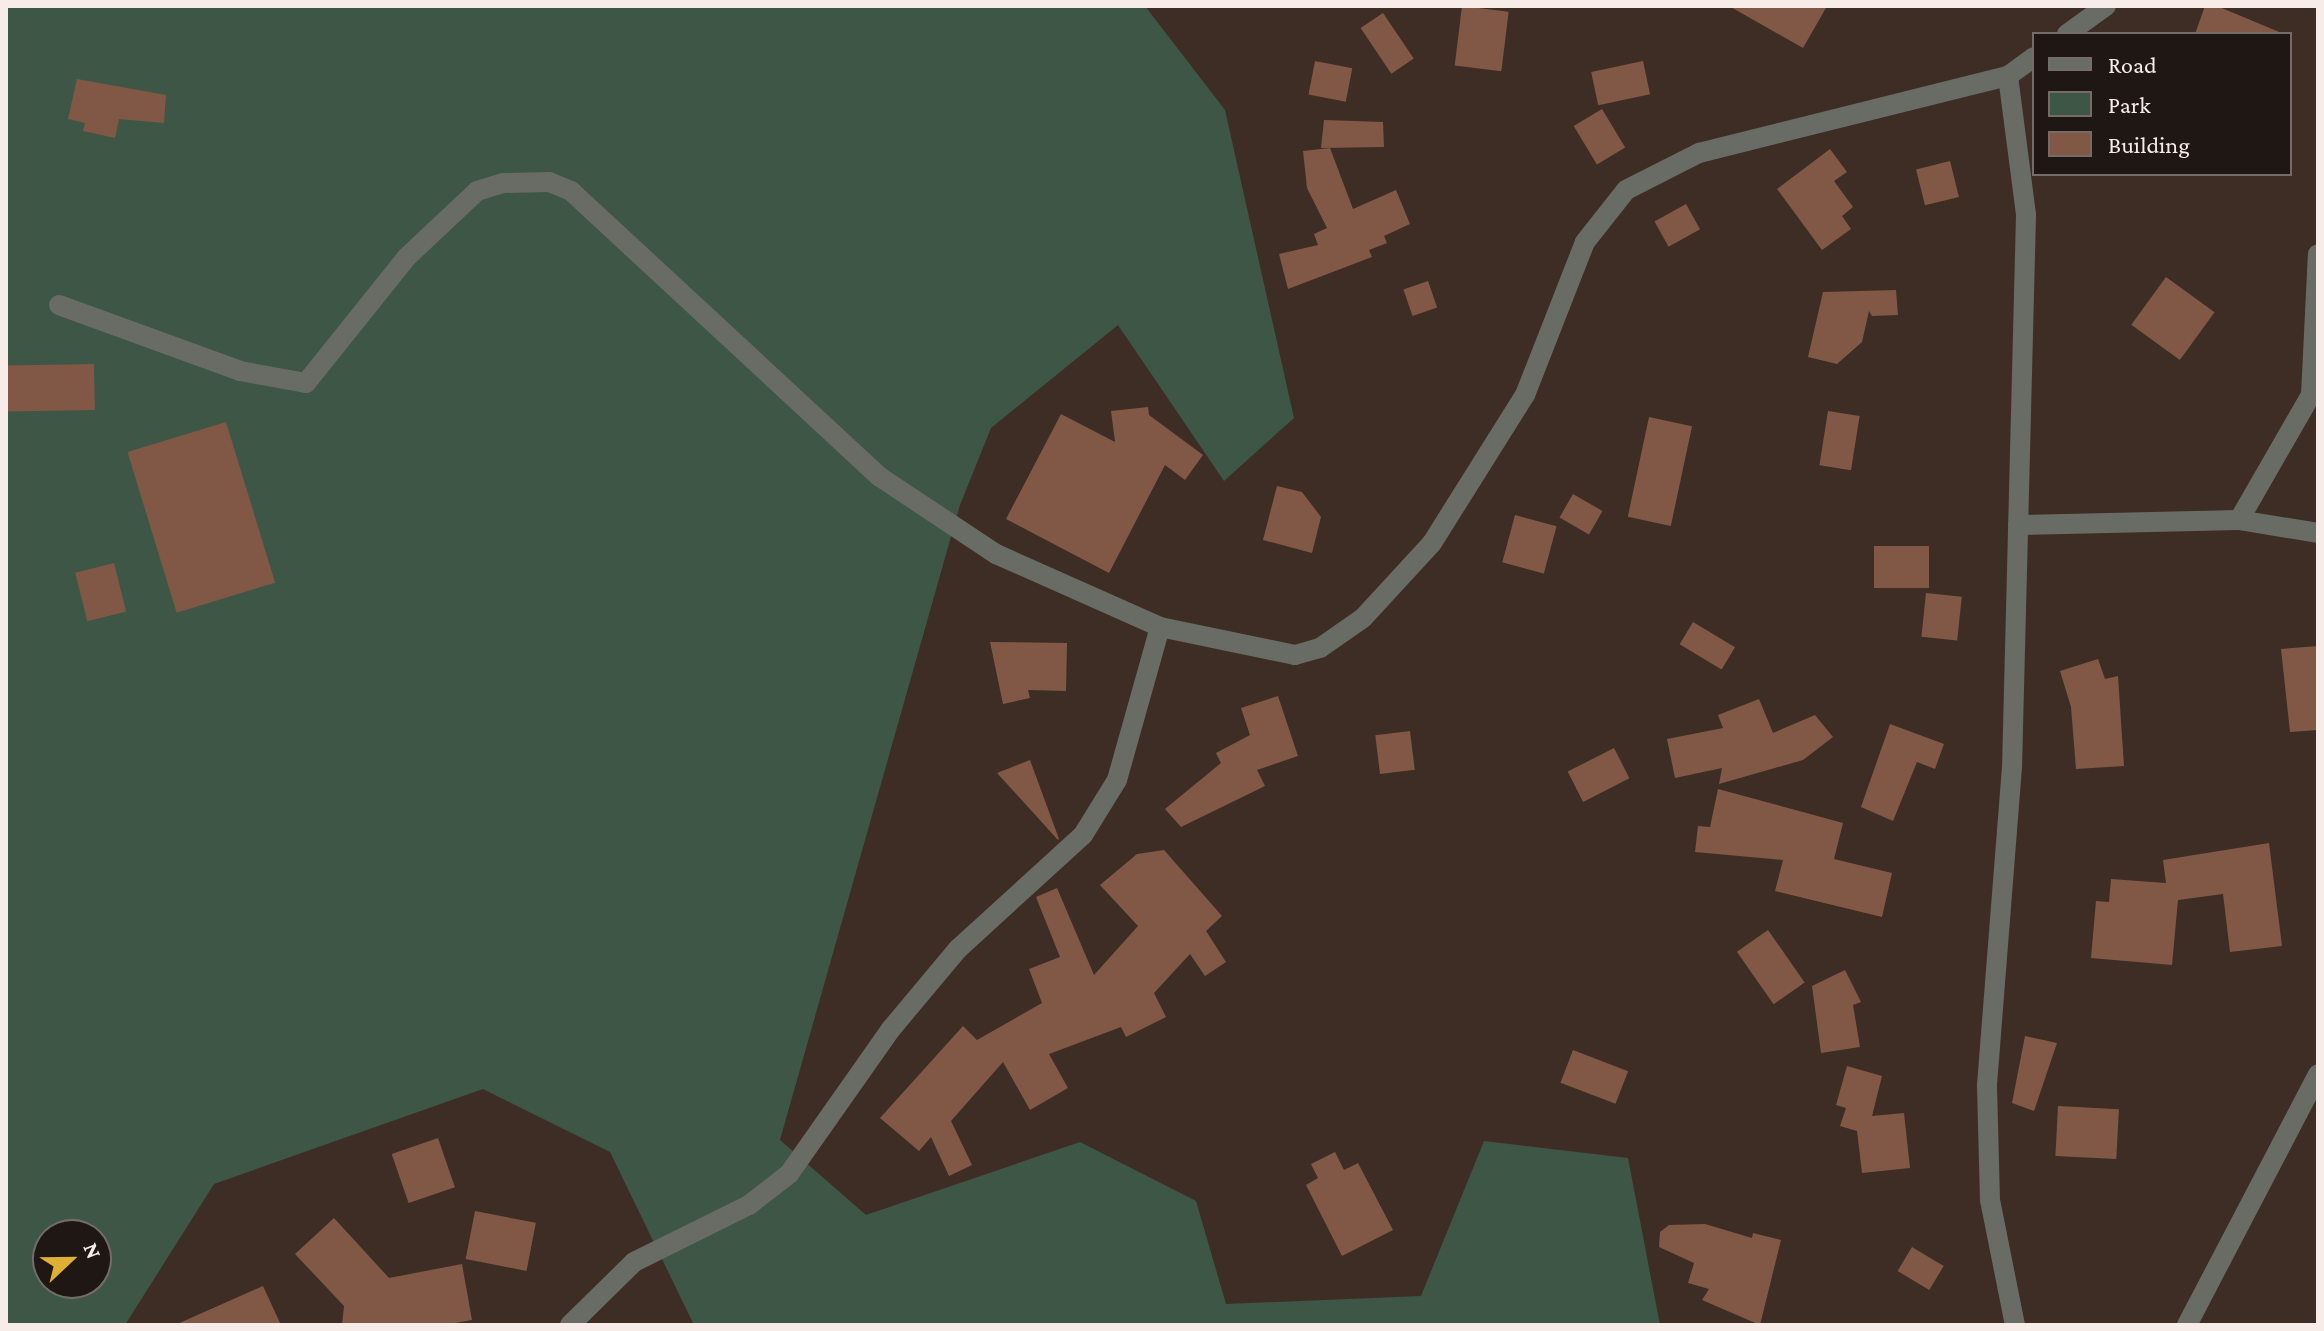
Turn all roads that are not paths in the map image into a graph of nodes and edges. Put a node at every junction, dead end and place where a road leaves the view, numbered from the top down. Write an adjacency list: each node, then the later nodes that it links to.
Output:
1 (2106, 6): 2 (street)
2 (2070, 32)
3 (2032, 58): 4 (street)
4 (2008, 76): 9 (street); 11 (street)
5 (2318, 254): 7 (street)
6 (59, 305): 11 (street)
7 (2314, 393): 8 (street)
8 (2239, 520): 9 (street); 10 (street)
9 (2018, 525): 14 (street)
10 (2318, 533)
11 (1160, 627): 13 (street)
12 (2318, 1074): 15 (street)
13 (570, 1325)
14 (2015, 1325)
15 (2187, 1325)

